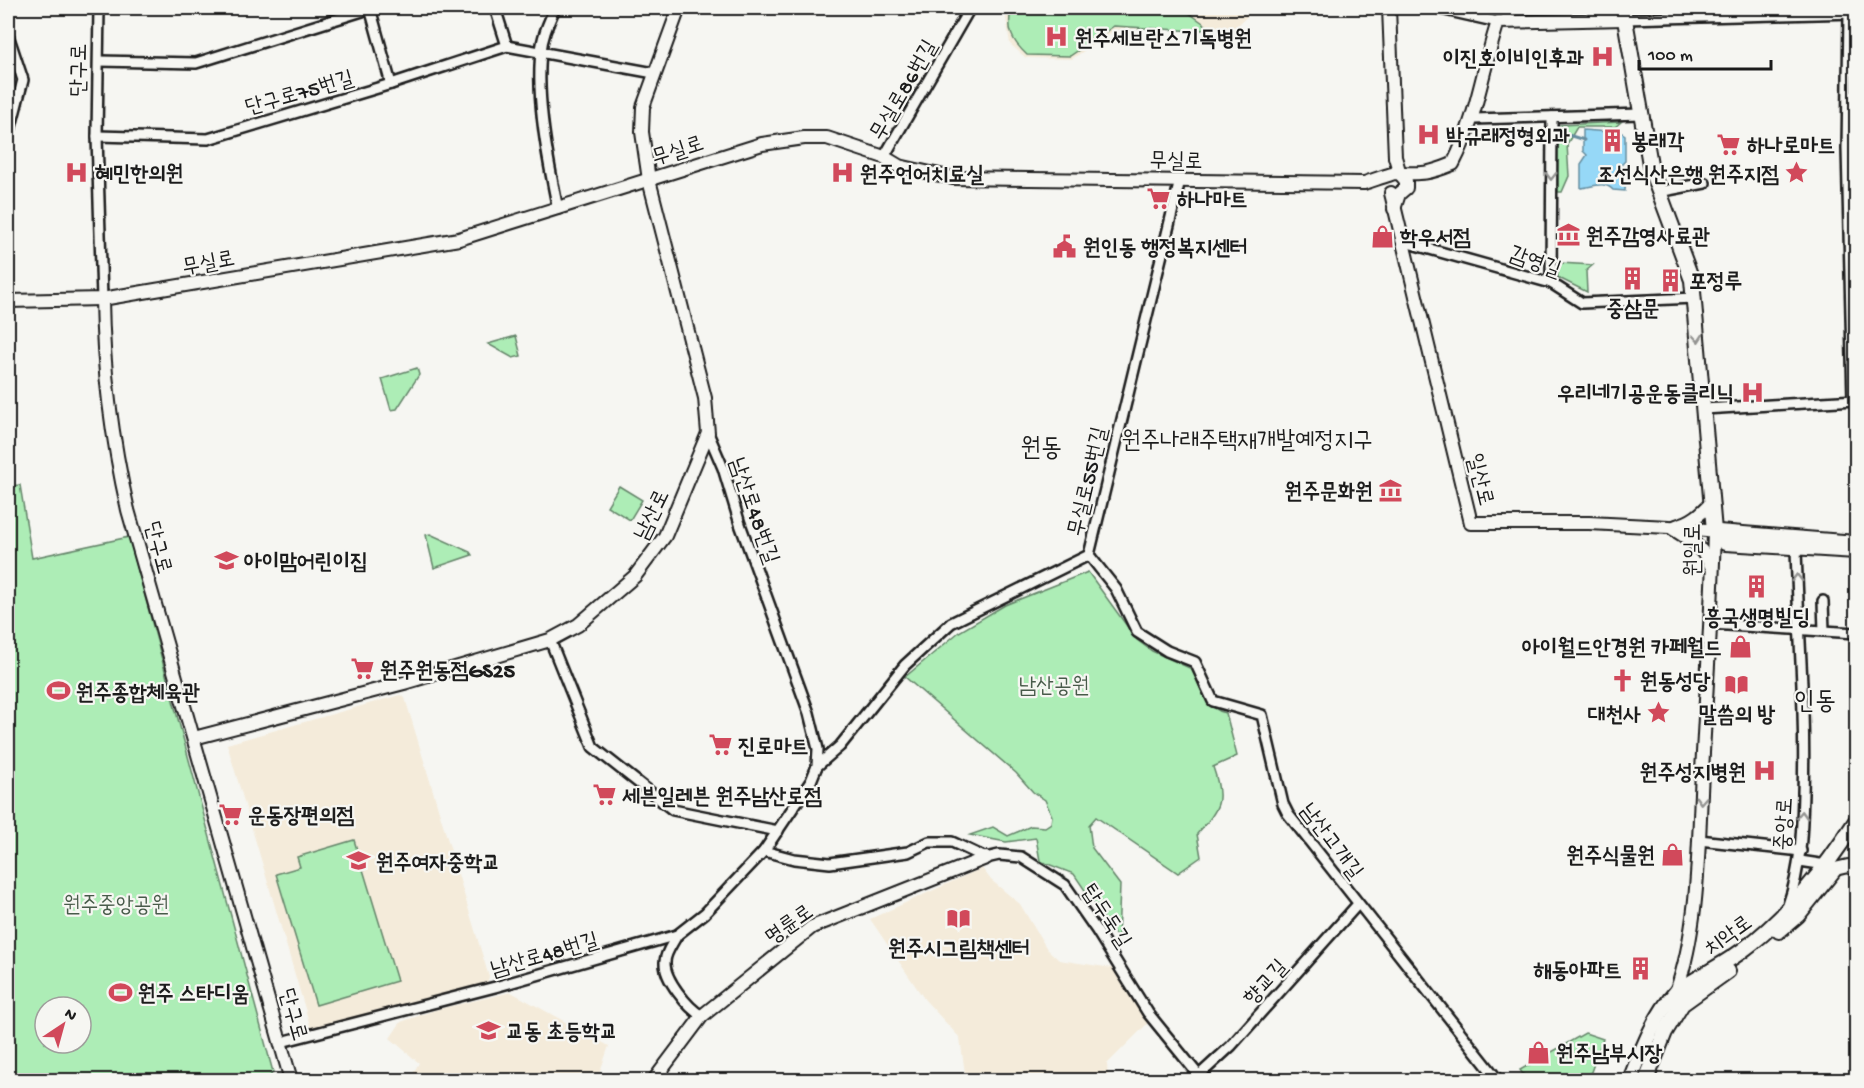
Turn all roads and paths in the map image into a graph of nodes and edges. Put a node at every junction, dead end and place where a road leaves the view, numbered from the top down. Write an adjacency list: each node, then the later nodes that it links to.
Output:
1 (99, 8): 16 (street, 단구로)
2 (371, 8): 16 (street); 18 (street)
3 (495, 8): 14 (street)
4 (555, 8): 15 (street)
5 (679, 8): 17 (street, 남산로)
6 (970, 8): 25 (street, 무실로86번길)
7 (1389, 8): 26 (street)
8 (1436, 8): 12 (street)
9 (1509, 8): 12 (street)
10 (1624, 13): 11 (street); 12 (street); 19 (main road, 원일로)
11 (1853, 13): 24 (street)
12 (1502, 22): 21 (street)
13 (8, 34): 23 (street)
14 (507, 46): 15 (street, 단구로75번길); 18 (street, 단구로75번길)
15 (541, 52): 17 (street, 단구로75번길); 34 (street)
16 (99, 61): 22 (street, 단구로)
17 (654, 73): 28 (street, 남산로)
18 (391, 84): 22 (street, 단구로75번길)
19 (1641, 114): 20 (street); 33 (main road, 원일로)
20 (1552, 117): 21 (street); 37 (street, one-way to 37)
21 (1474, 119): 27 (street)
22 (98, 136): 39 (street, 단구로)
23 (8, 138)
24 (1852, 148): 36 (street)
25 (884, 158): 28 (street, 무실로); 29 (street, 무실로)
26 (1395, 175): 27 (street); 30 (street); 32 (street); 32 (street)
27 (1420, 175): 32 (street)
28 (649, 180): 34 (street, 무실로); 43 (street, 남산로)
29 (1180, 180): 30 (street, 무실로); 50 (street, 무실로55번길)
30 (1364, 183): 32 (street)
31 (1706, 183): 33 (street)
32 (1396, 192): 35 (street, 일산로)
33 (1658, 192): 38 (main road, 원일로)
34 (558, 209): 39 (street, 무실로)
35 (1401, 241): 37 (street, 감영길); 45 (street, 일산로)
36 (1853, 272): 41 (street)
37 (1551, 283): 38 (street, 감영길)
38 (1694, 298): 42 (main road, 원일로, one-way to 42)
39 (102, 299): 40 (street, 무실로); 58 (street, 단구로)
40 (8, 301)
41 (1855, 400): 42 (street)
42 (1704, 409): 44 (main road, 원일로)
43 (708, 433): 57 (street, 남산로); 59 (street, 남산로48번길)
44 (1712, 502): 45 (street); 46 (main road, 원일로)
45 (1669, 527): 46 (street, 일산로); 51 (street)
46 (1714, 531): 48 (main road); 51 (street, 원일로)
47 (1857, 542): 48 (street)
48 (1796, 543): 49 (main road); 54 (street, 중앙로, one-way to 48)
49 (1857, 551)
50 (1089, 555): 59 (street, 무실로55번길); 69 (street, 남산고개길)
51 (1713, 573): 53 (street, 원일로)
52 (1823, 601): 55 (street)
53 (1712, 624): 54 (street); 63 (street, 원일로, one-way to 63)
54 (1798, 628): 55 (street); 65 (street, 중앙로, one-way to 54)
55 (1824, 631): 56 (street)
56 (1857, 633)
57 (550, 640): 58 (street, 남산로); 61 (street)
58 (194, 738): 74 (street, 단구로)
59 (817, 766): 61 (street, 남산로48번길)
60 (1857, 821): 67 (main road, 치악로)
61 (778, 831): 64 (street, 남산로48번길)
62 (1857, 836): 67 (main road, 치악로)
63 (1699, 840): 65 (street); 72 (street, 원일로)
64 (764, 851): 66 (street, 탑두둑길); 71 (street, 남산로48번길)
65 (1801, 856): 67 (street); 70 (street, 중앙로)
66 (986, 858): 73 (street, 명륜로); 75 (street, 탑두둑길)
67 (1830, 867): 68 (street); 70 (main road, 치악로); 80 (main road, 치악로)
68 (1857, 870)
69 (1358, 904): 75 (street, 향교길); 78 (street, 남산고개길)
70 (1786, 913): 72 (main road, 치악로)
71 (677, 935): 73 (street); 74 (street, 남산로48번길)
72 (1676, 992): 79 (main road, 치악로)
73 (702, 1016): 77 (street, 명륜로)
74 (281, 1042): 76 (street, 단구로)
75 (1197, 1079)
76 (291, 1080)
77 (654, 1080)
78 (1498, 1080)
79 (1630, 1080)
80 (1646, 1080)

